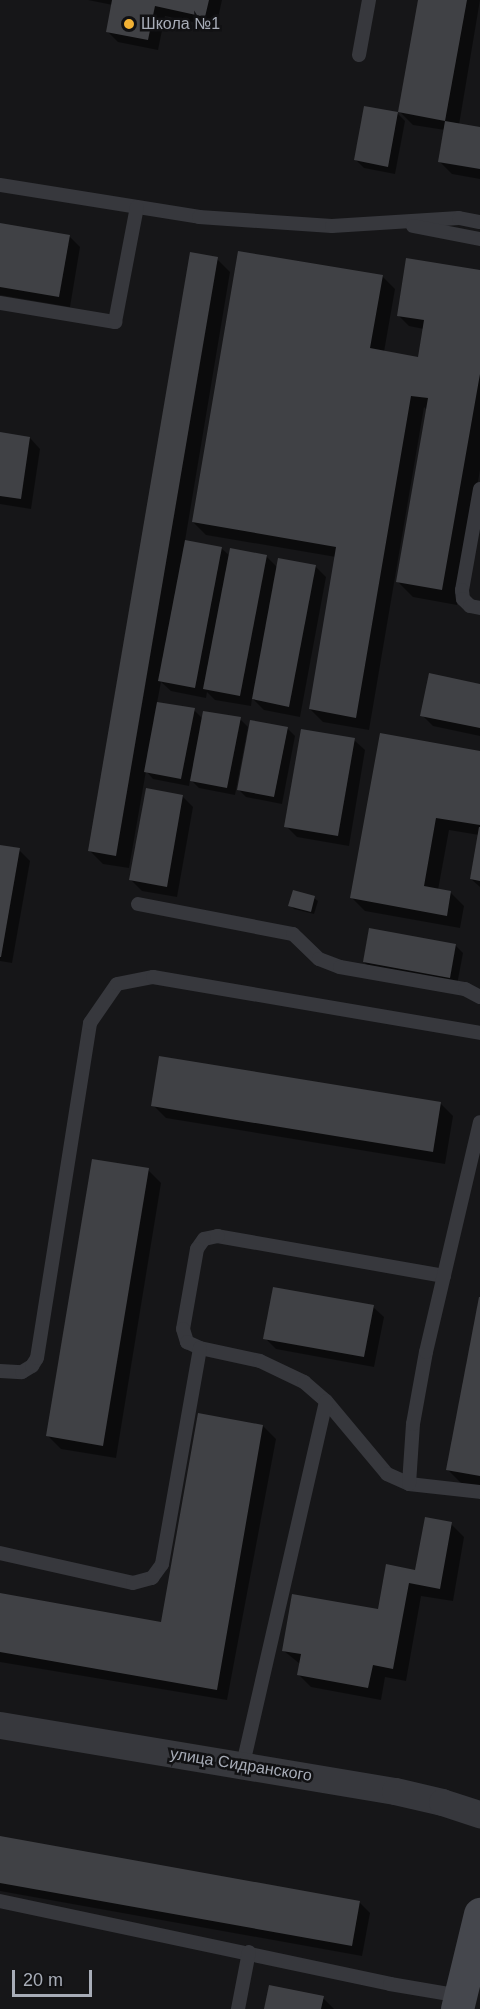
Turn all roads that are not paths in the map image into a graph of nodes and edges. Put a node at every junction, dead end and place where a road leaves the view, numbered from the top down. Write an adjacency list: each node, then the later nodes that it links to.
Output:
1 (369, 0): 2 (lane)
2 (359, 55)
3 (0, 185): 4 (lane)
4 (137, 207): 6 (lane); 8 (lane)
5 (480, 222): 6 (lane)
6 (399, 223): 7 (lane)
7 (480, 239)
8 (0, 303)
9 (480, 489): 10 (lane)
10 (480, 608)
11 (138, 904): 12 (lane)
12 (480, 997)
13 (480, 1033): 17 (lane)
14 (480, 1122): 15 (lane)
15 (444, 1276): 16 (lane); 19 (lane)
16 (200, 1348): 18 (lane); 21 (lane)
17 (0, 1371)
18 (326, 1401): 19 (lane); 23 (lane)
19 (410, 1484): 20 (lane)
20 (480, 1492)
21 (0, 1553)
22 (0, 1725): 23 (street, улица Сидранского)
23 (243, 1764): 24 (street, улица Сидранского)
24 (480, 1814)
25 (0, 1900): 27 (lane)
26 (480, 1914): 28 (street)
27 (249, 1952): 28 (lane); 29 (lane)
28 (459, 2003)
29 (238, 2009)

